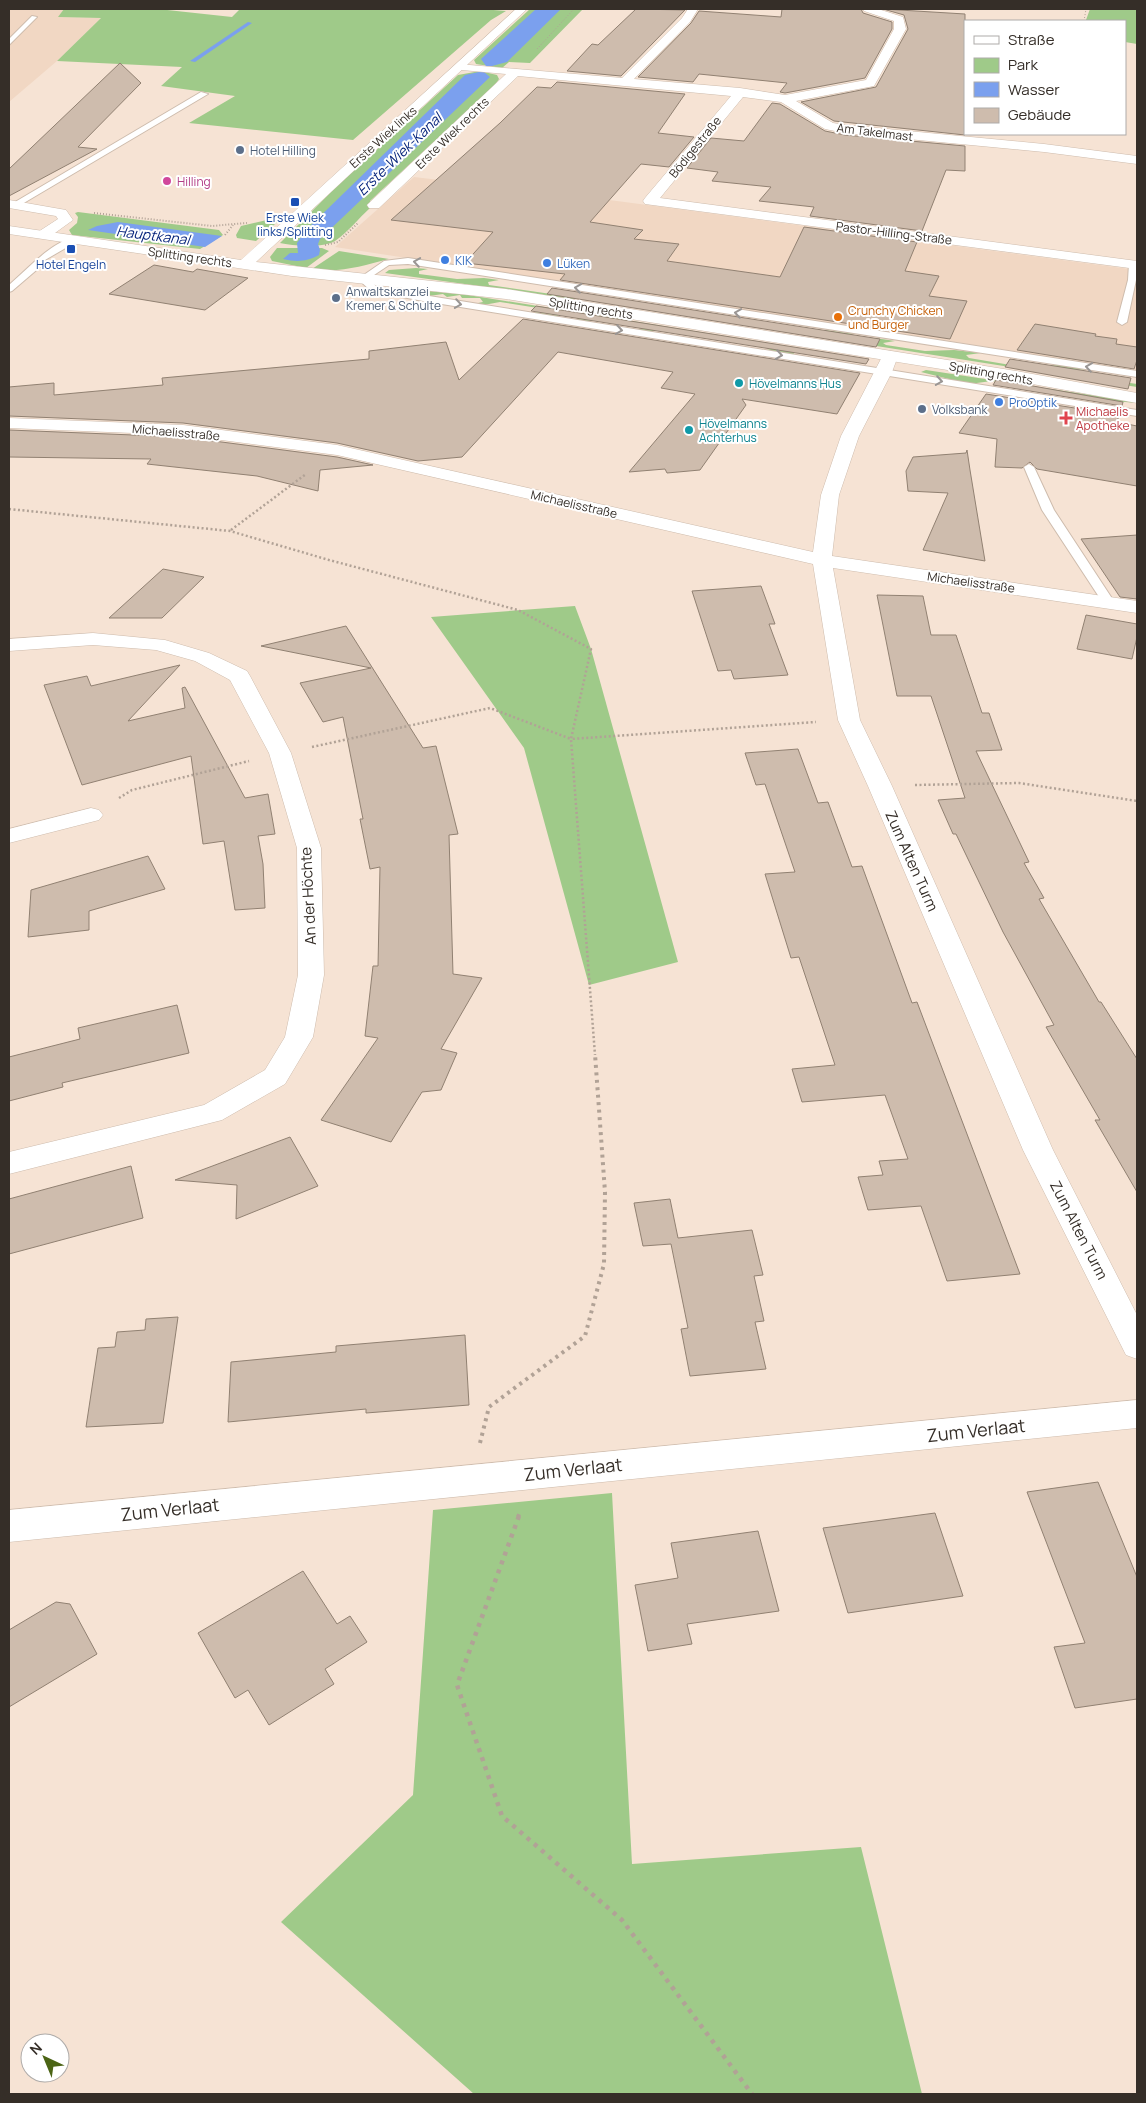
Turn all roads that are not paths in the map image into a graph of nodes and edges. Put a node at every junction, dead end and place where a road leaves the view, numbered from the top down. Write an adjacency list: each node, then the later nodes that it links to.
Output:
1 (522, 9): 6 (street, Erste Wiek links)
2 (693, 9): 8 (street)
3 (868, 9): 11 (street)
4 (34, 17): 5 (lane)
5 (9, 43)
6 (462, 66): 7 (street, Am Takelmast); 21 (street, Erste Wiek links)
7 (515, 72): 8 (street, Am Takelmast); 17 (street, Erste Wiek rechts)
8 (624, 82): 9 (street, Am Takelmast)
9 (740, 92): 11 (street, Am Takelmast); 15 (street, Bödigestraße)
10 (204, 94): 16 (lane)
11 (785, 99): 13 (street, Am Takelmast)
12 (1049, 135): 13 (street)
13 (1044, 148): 14 (street, Am Takelmast)
14 (1137, 160)
15 (650, 202): 22 (street, Pastor-Hilling-Straße)
16 (11, 204): 19 (street)
17 (374, 205)
18 (9, 230): 19 (street, Splitting rechts)
19 (43, 235): 20 (street, Splitting rechts)
20 (73, 240): 21 (street, Splitting rechts); 24 (lane)
21 (244, 265): 23 (street, Splitting rechts)
22 (1135, 265): 25 (lane)
23 (362, 279): 26 (street, Splitting rechts); 27 (lane, one-way to 23)
24 (9, 289)
25 (1122, 322)
26 (887, 364): 28 (street, Splitting rechts); 31 (lane, one-way to 31); 34 (street, Zum Alten Turm)
27 (1137, 374)
28 (1016, 376): 29 (street); 30 (street, Splitting rechts)
29 (1137, 389)
30 (1137, 398)
31 (1137, 413)
32 (9, 423): 34 (street, Michaelisstraße)
33 (1029, 467): 35 (lane)
34 (822, 560): 35 (street, Michaelisstraße); 41 (street, Zum Alten Turm)
35 (1110, 603): 36 (street, Michaelisstraße)
36 (1137, 607)
37 (9, 645): 40 (street, An der Höchte)
38 (91, 815): 39 (street)
39 (9, 836)
40 (9, 1163)
41 (1137, 1346)
42 (1137, 1414): 43 (street, Zum Verlaat)
43 (9, 1526)

